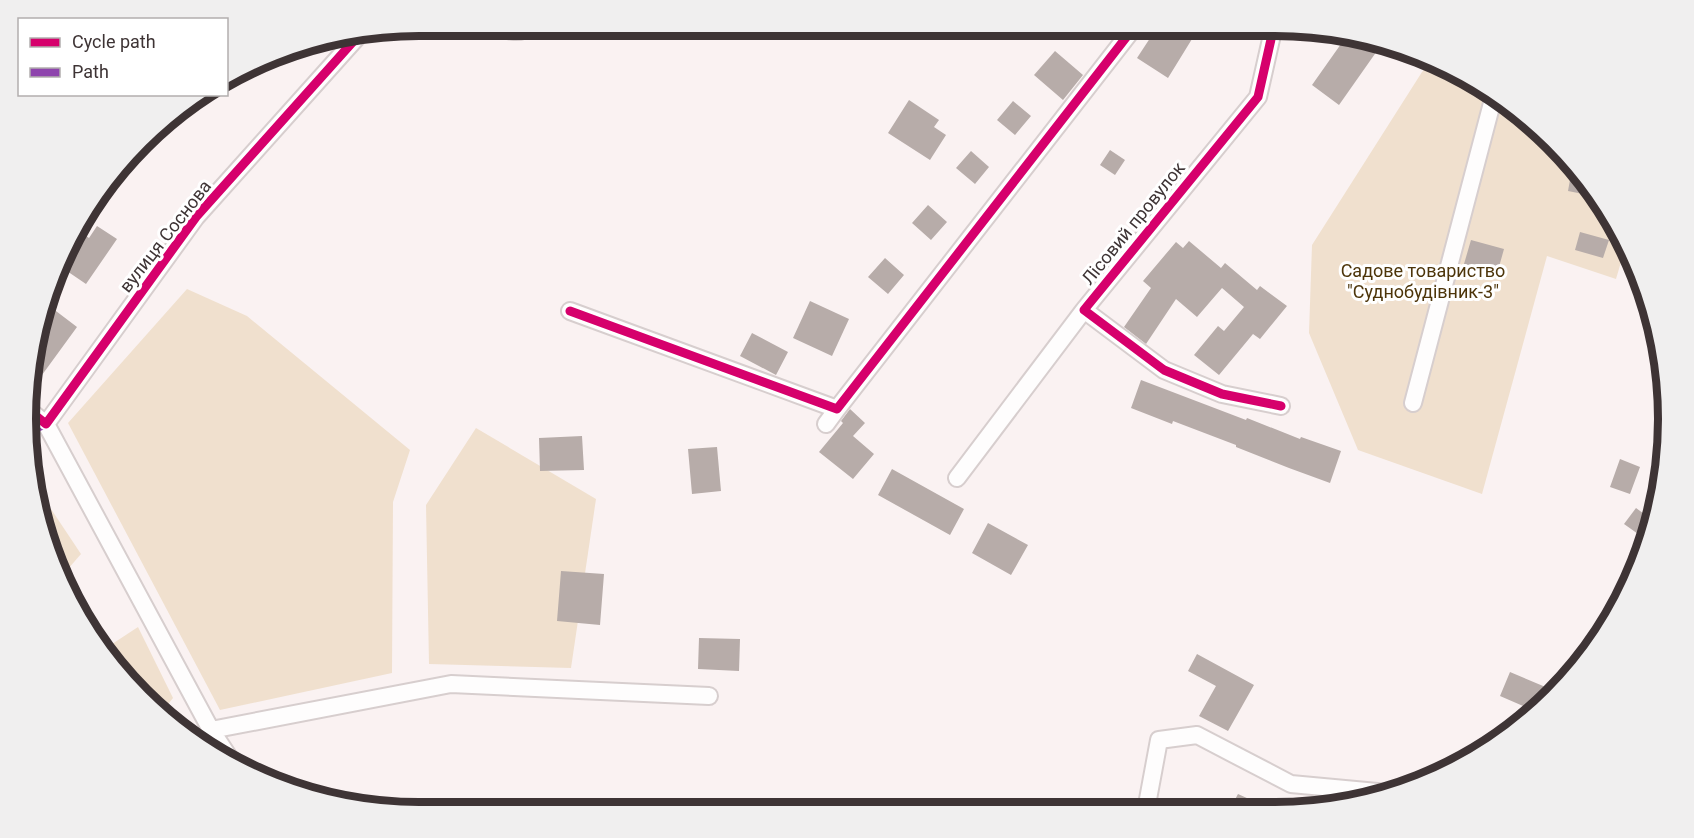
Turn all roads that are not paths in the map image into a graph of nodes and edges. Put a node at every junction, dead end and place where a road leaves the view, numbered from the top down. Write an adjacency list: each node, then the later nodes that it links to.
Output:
1 (1127, 36): 9 (street)
2 (1272, 36): 5 (street, Лісовий провулок)
3 (353, 42): 11 (street, вулиця Соснова)
4 (1492, 104): 7 (street)
5 (1084, 310): 8 (street, Лісовий провулок); 13 (street, Лісовий провулок)
6 (570, 311): 9 (street)
7 (1413, 403)
8 (1281, 406)
9 (837, 409): 12 (street)
10 (36, 416): 11 (street)
11 (46, 424): 15 (street)
12 (826, 424)
13 (957, 478)
14 (709, 696): 15 (street)
15 (211, 730): 16 (street)
16 (223, 748)
17 (1366, 791): 18 (street)
18 (1147, 802)

